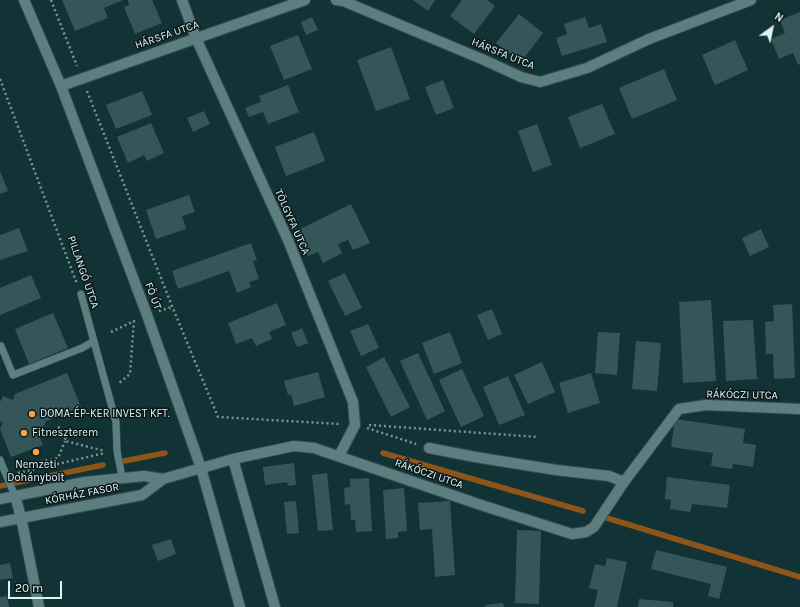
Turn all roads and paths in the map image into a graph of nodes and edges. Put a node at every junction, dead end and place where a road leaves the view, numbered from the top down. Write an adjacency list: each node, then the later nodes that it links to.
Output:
1 (24, 0): 10 (street, FŐ ÚT)
2 (51, 0): 8 (path)
3 (182, 0): 7 (street, TÖLGYFA UTCA)
4 (305, 0): 7 (street, HÁRSFA UTCA)
5 (336, 0): 6 (street, HÁRSFA UTCA)
6 (751, 0)
7 (196, 38): 8 (street, HÁRSFA UTCA); 17 (street, TÖLGYFA UTCA)
8 (82, 78): 10 (street, HÁRSFA UTCA); 17 (path)
9 (0, 79): 11 (path, PILLANGÓ UTCA)
10 (60, 86): 25 (street, FŐ ÚT)
11 (81, 294): 13 (lane, PILLANGÓ UTCA)
12 (111, 332): 15 (path)
13 (94, 341): 14 (lane); 15 (lane, PILLANGÓ UTCA)
14 (1, 346)
15 (108, 391): 27 (lane, PILLANGÓ UTCA)
16 (800, 409): 29 (street, RÁKÓCZI UTCA)
17 (355, 425): 19 (path); 21 (path); 22 (street, TÖLGYFA UTCA)
18 (58, 427): 20 (path)
19 (538, 437)
20 (65, 441): 26 (path); 26 (path)
21 (429, 448): 29 (street)
22 (339, 456): 23 (street, RÁKÓCZI UTCA); 29 (street, RÁKÓCZI UTCA)
23 (233, 459): 25 (street, RÁKÓCZI UTCA); 36 (street)
24 (0, 460): 26 (lane)
25 (201, 468): 28 (street, KÓRHÁZ FASOR); 35 (street, FŐ ÚT)
26 (6, 474): 30 (lane)
27 (122, 477): 28 (street, KÓRHÁZ FASOR); 30 (street, KÓRHÁZ FASOR)
28 (163, 479): 32 (street, KÓRHÁZ FASOR)
29 (624, 482)
30 (14, 493): 31 (street, KÓRHÁZ FASOR); 32 (street)
31 (0, 500)
32 (21, 517): 33 (street, KÓRHÁZ FASOR); 34 (street)
33 (0, 522)
34 (39, 607)
35 (240, 607)
36 (275, 607)

